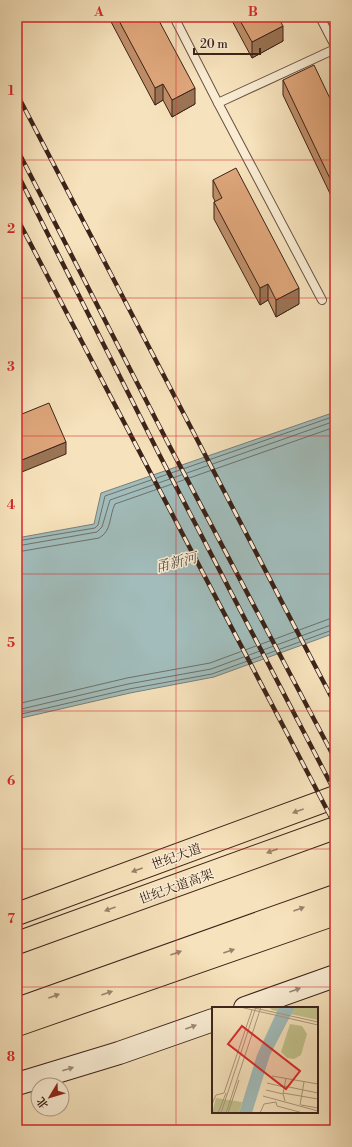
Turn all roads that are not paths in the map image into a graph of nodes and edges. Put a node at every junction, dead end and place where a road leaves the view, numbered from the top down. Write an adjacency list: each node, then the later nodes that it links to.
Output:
1 (174, 17): 4 (lane)
2 (320, 17): 3 (lane)
3 (335, 47): 4 (lane)
4 (218, 103): 5 (lane)
5 (322, 300)
6 (335, 797): 9 (main road, 世纪大道, one-way to 9)
7 (335, 828): 11 (main road, 世纪大道高架, one-way to 11)
8 (335, 896): 14 (main road, one-way to 8)
9 (17, 914)
10 (335, 914): 16 (main road, one-way to 10)
11 (17, 943)
12 (335, 976): 13 (street, one-way to 12)
13 (248, 1007)
14 (17, 1009)
15 (212, 1020): 17 (street, one-way to 15)
16 (17, 1025)
17 (17, 1084)

